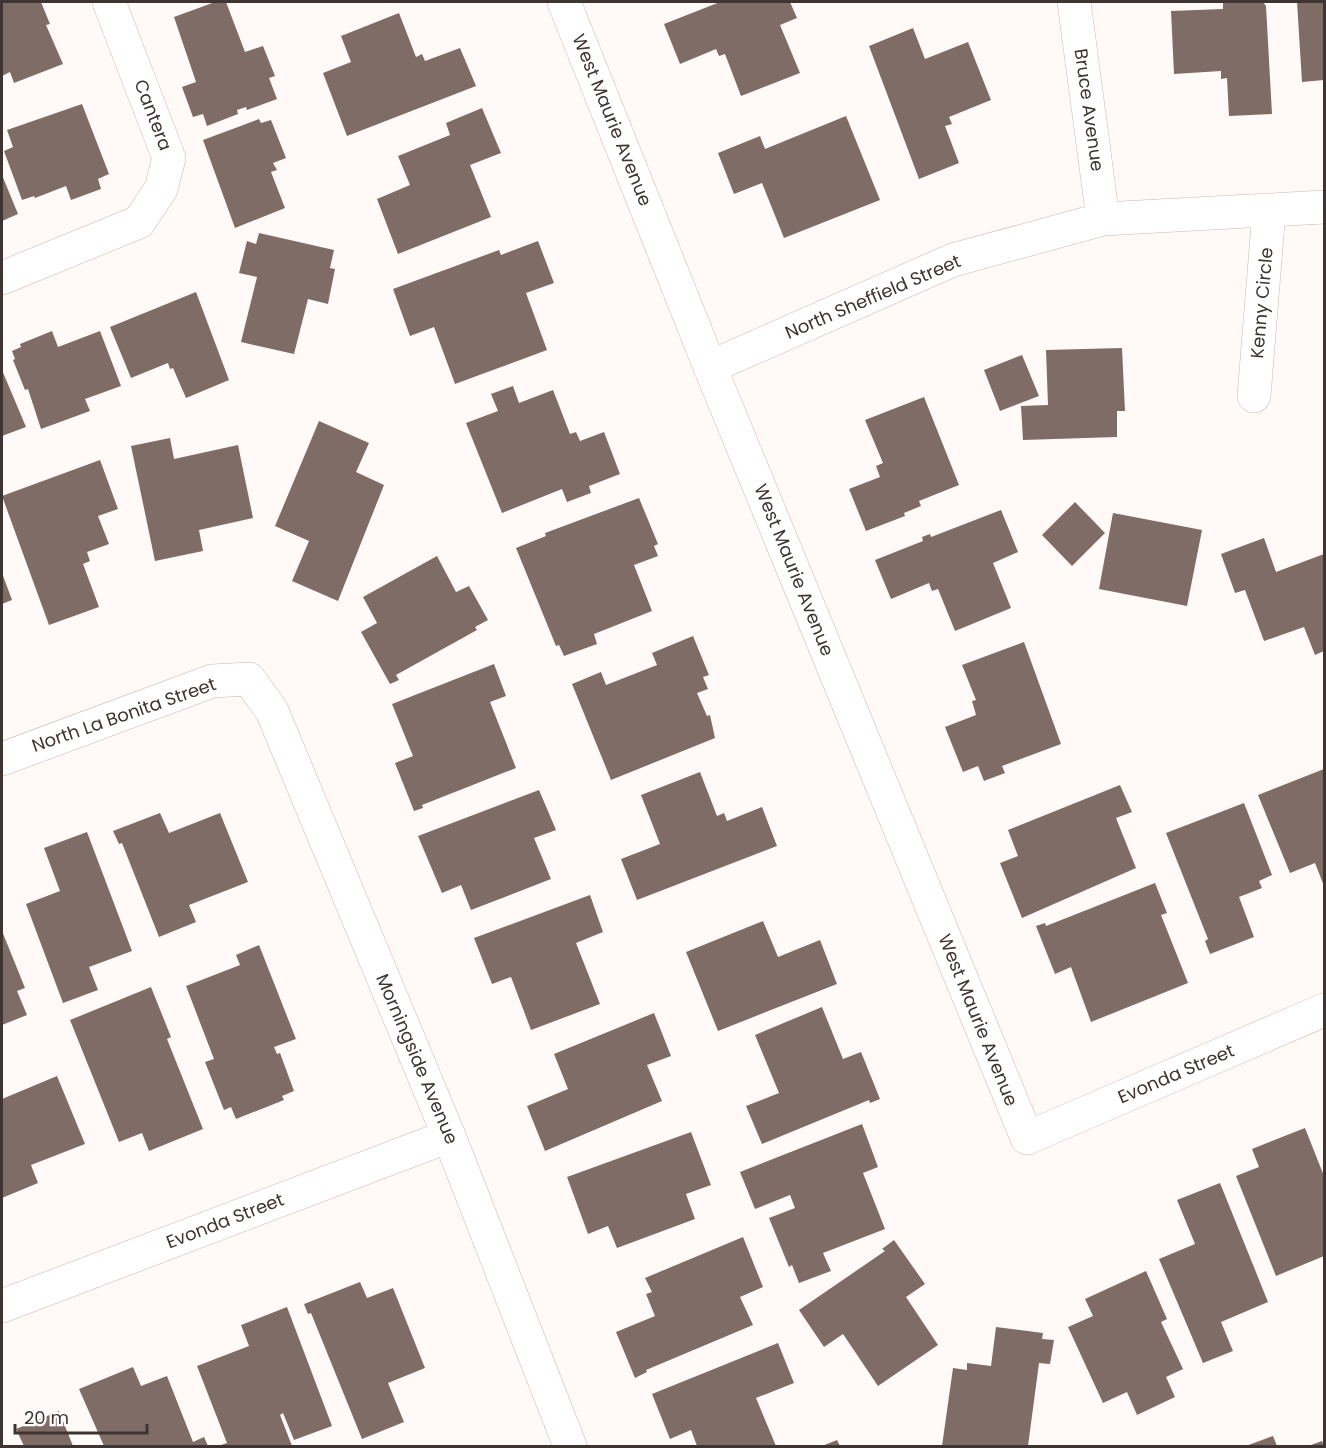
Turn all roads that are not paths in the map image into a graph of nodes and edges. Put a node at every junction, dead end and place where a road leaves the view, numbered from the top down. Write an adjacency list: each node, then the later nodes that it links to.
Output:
1 (109, 2): 7 (street, Cantera)
2 (564, 2): 8 (street, West Maurie Avenue)
3 (1074, 2): 6 (street, Bruce Avenue)
4 (1324, 207): 5 (street, North Sheffield Street)
5 (1269, 211): 6 (street, North Sheffield Street); 9 (street, Kenny Circle)
6 (1103, 219): 8 (street, North Sheffield Street)
7 (2, 278)
8 (710, 367): 14 (street, West Maurie Avenue)
9 (1254, 396)
10 (249, 679): 11 (street, North La Bonita Street); 13 (street, Morningside Avenue)
11 (2, 759)
12 (1324, 1010): 14 (street, Evonda Street)
13 (449, 1136): 15 (street, Evonda Street); 16 (street, Morningside Avenue)
14 (1027, 1138)
15 (2, 1306)
16 (570, 1446)

